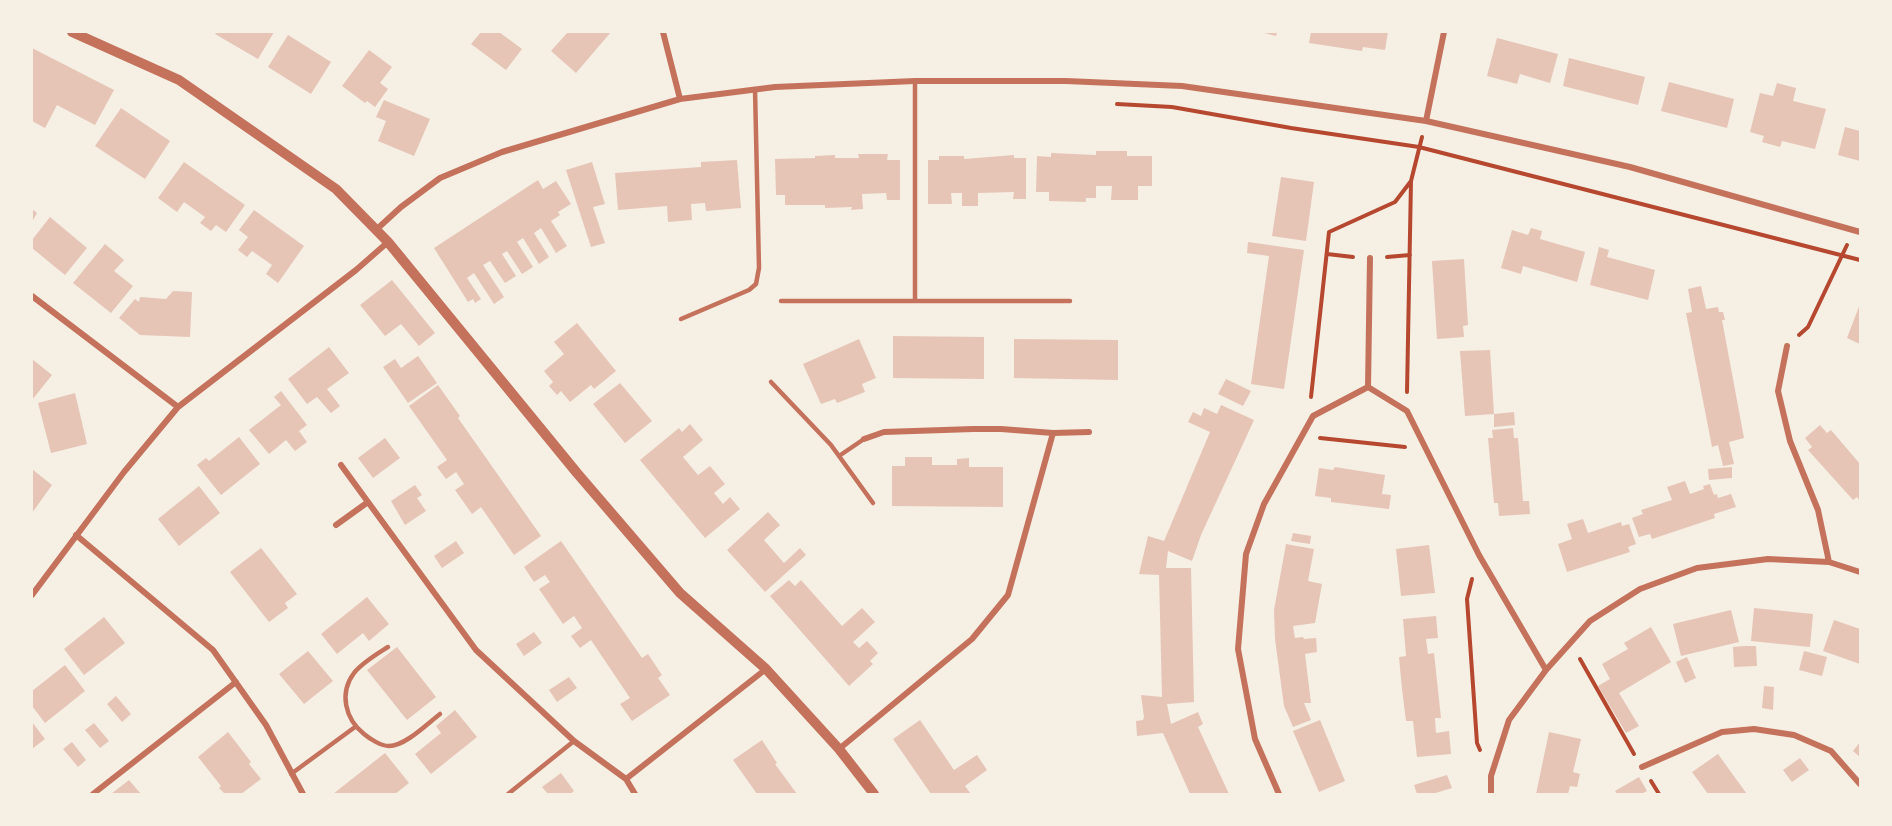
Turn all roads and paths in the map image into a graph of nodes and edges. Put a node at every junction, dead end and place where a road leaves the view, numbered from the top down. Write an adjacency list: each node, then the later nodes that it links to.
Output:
1 (72, 32): 5 (street)
2 (88, 32): 5 (street)
3 (663, 32): 8 (street)
4 (1444, 32): 10 (street)
5 (97, 42): 13 (street)
6 (915, 81): 7 (street); 10 (street); 21 (lane)
7 (755, 89): 8 (street); 23 (lane)
8 (680, 99): 13 (street)
9 (1114, 103): 11 (path)
10 (1426, 121): 11 (path); 14 (street)
11 (1419, 147): 12 (path); 16 (path)
12 (1411, 181): 28 (path); 29 (path)
13 (377, 229): 15 (street)
14 (1857, 231): 16 (path)
15 (388, 242): 27 (street); 47 (street)
16 (1843, 255): 18 (path); 24 (path)
17 (1370, 258): 26 (street)
18 (1860, 260)
19 (32, 296): 27 (street)
20 (781, 301): 21 (lane)
21 (915, 301): 22 (lane)
22 (1070, 302)
23 (681, 319)
24 (1787, 346): 42 (street)
25 (771, 382): 35 (lane)
26 (1368, 387): 28 (street); 29 (street)
27 (178, 407): 40 (street)
28 (1407, 411): 34 (street)
29 (1313, 416): 32 (street)
30 (1089, 432): 31 (street)
31 (1053, 433): 33 (street); 53 (street)
32 (1302, 436): 34 (path); 64 (street)
33 (864, 439): 35 (lane)
34 (1426, 449): 41 (street)
35 (839, 456): 38 (lane)
36 (341, 465): 37 (street)
37 (368, 502): 39 (street); 52 (street)
38 (873, 503)
39 (336, 525)
40 (76, 536): 44 (street); 49 (street)
41 (1479, 555): 48 (street); 56 (path)
42 (1829, 562): 43 (street); 45 (street)
43 (1860, 572)
44 (32, 595)
45 (1571, 643): 48 (street); 54 (path)
46 (388, 647): 51 (lane)
47 (766, 669): 53 (street); 57 (street)
48 (1546, 670): 56 (street)
49 (236, 681): 55 (street); 59 (street)
50 (440, 714): 51 (lane)
51 (355, 727): 55 (lane)
52 (574, 741): 57 (street); 61 (lane)
53 (839, 749): 63 (street)
54 (1642, 767): 58 (street); 66 (path)
55 (291, 774): 60 (street)
56 (1491, 776): 65 (street)
57 (626, 779): 62 (street)
58 (1860, 784)
59 (93, 795)
60 (303, 795)
61 (508, 795)
62 (635, 795)
63 (874, 795)
64 (1279, 795)
65 (1491, 795)
66 (1659, 795)

